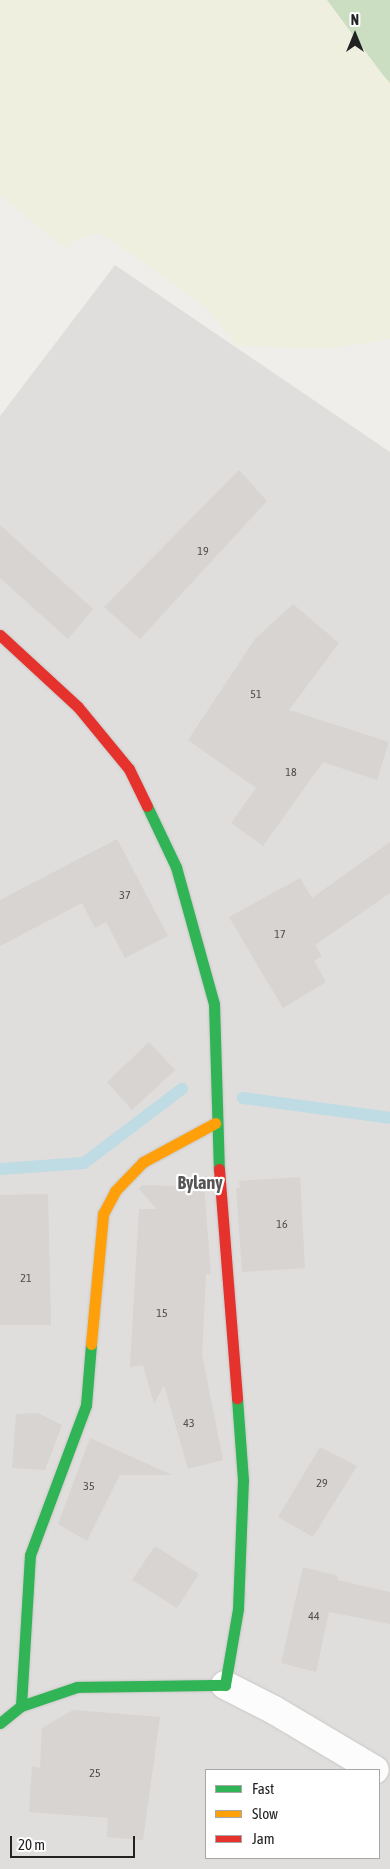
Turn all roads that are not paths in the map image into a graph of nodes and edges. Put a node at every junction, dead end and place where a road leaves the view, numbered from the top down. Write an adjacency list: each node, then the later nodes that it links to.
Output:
1 (0, 635): 2 (street)
2 (215, 1123): 3 (street); 4 (street)
3 (225, 1686): 4 (street); 6 (street)
4 (21, 1706): 5 (street)
5 (0, 1722)
6 (373, 1769)

